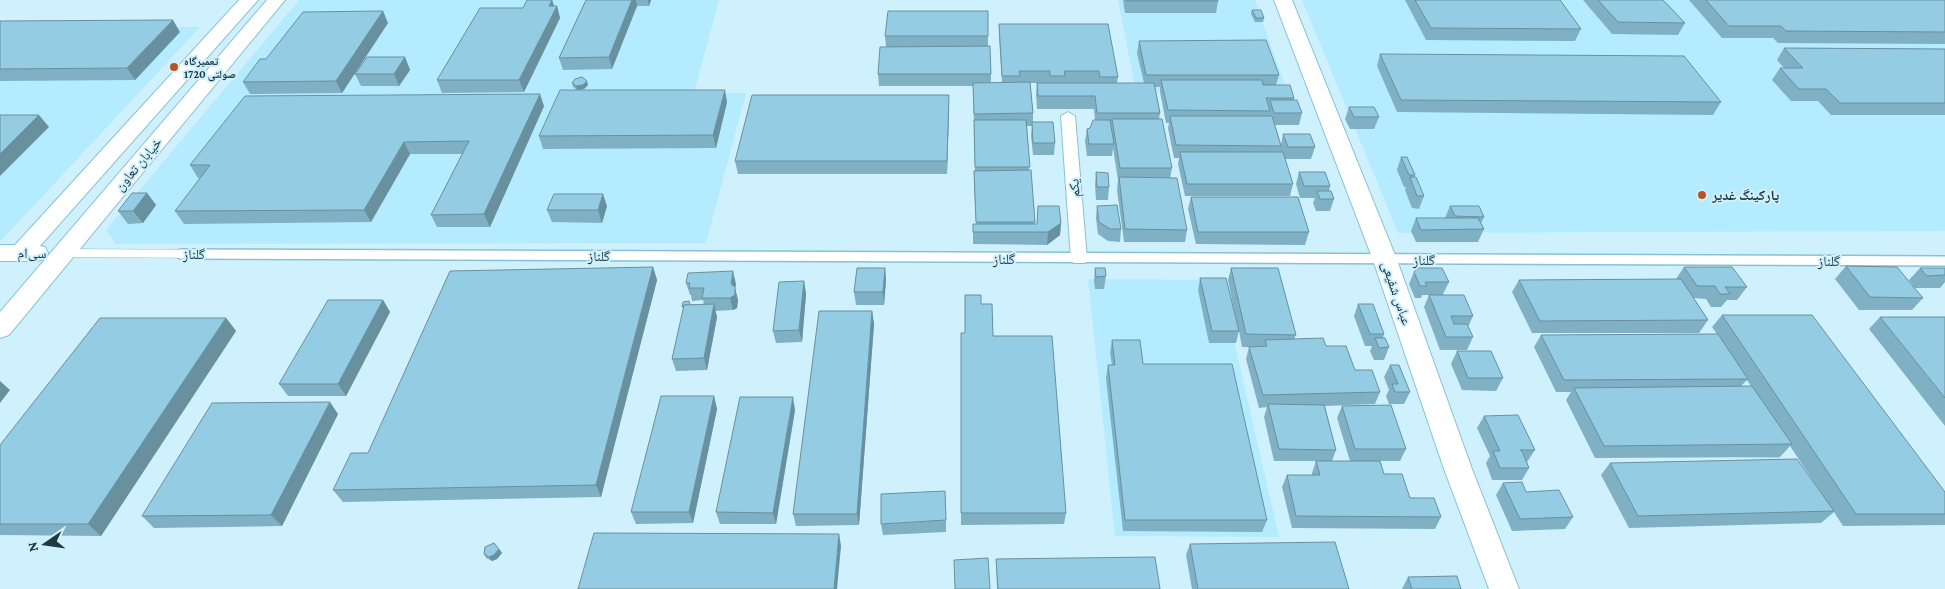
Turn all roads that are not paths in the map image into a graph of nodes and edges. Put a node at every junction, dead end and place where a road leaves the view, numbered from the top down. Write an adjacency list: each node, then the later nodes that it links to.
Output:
1 (249, 0): 6 (main road, خیابان تعاون)
2 (276, 0): 7 (main road, خیابان تعاون)
3 (1270, 0): 9 (main road, عباس شفیعی)
4 (1283, 0): 9 (main road, عباس شفیعی)
5 (1068, 116): 8 (street, یکم)
6 (10, 253): 7 (main road, سی‌ام); 11 (main road)
7 (64, 253): 8 (lane, گلناز); 12 (main road, خیابان تعاون)
8 (1079, 259): 9 (lane, گلناز)
9 (1378, 260): 10 (lane, گلناز); 13 (main road, عباس شفیعی); 14 (main road, عباس شفیعی)
10 (1945, 261)
11 (0, 308)
12 (0, 329)
13 (1487, 589)
14 (1504, 589)

